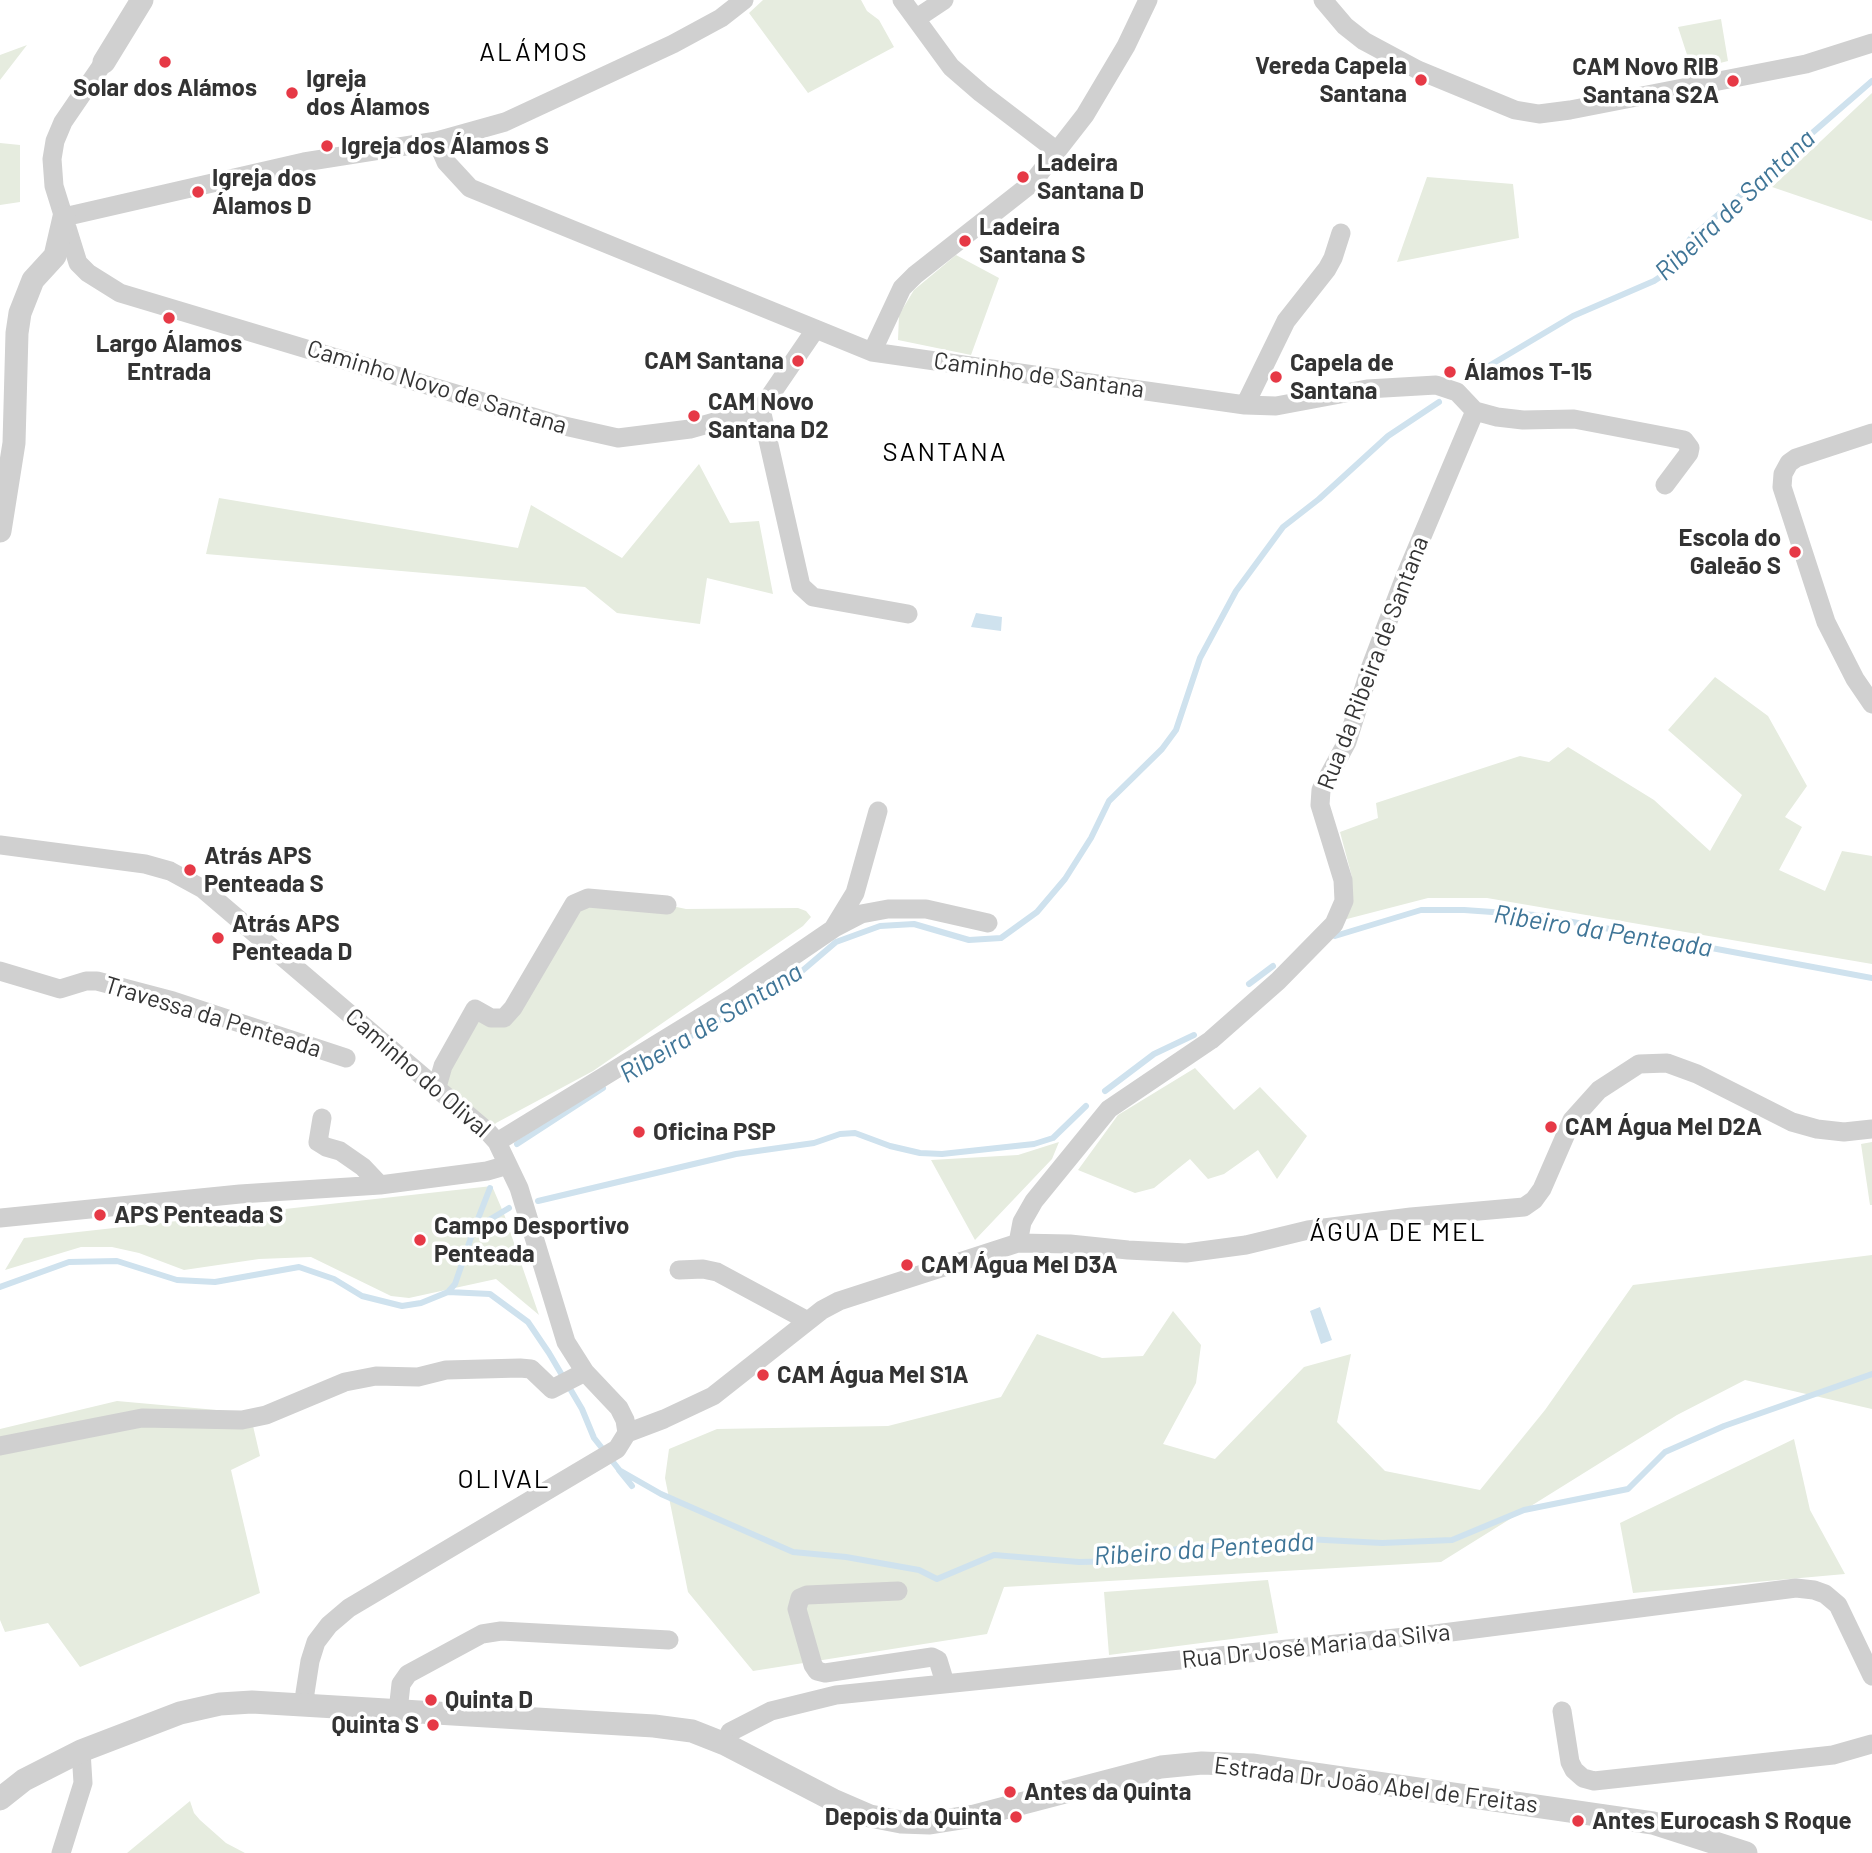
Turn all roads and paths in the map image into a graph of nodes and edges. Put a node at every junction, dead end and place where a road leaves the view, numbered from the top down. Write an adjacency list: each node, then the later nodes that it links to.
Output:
1 (142, 0): 9 (street)
2 (744, 0): 10 (street)
3 (902, 0): 7 (street)
4 (944, 0): 7 (street)
5 (1147, 0): 11 (street)
6 (1323, 0): 8 (street)
7 (917, 18): 11 (street)
8 (1872, 43)
9 (104, 62): 12 (street, Caminho Novo de Santana)
10 (437, 141): 12 (street); 14 (street, Caminho de Santana)
11 (1057, 151): 15 (street)
12 (64, 217): 17 (street, Caminho Novo de Santana); 21 (street)
13 (1341, 233): 16 (street)
14 (815, 330): 15 (street, Caminho de Santana); 17 (street)
15 (872, 352): 16 (street, Caminho de Santana)
16 (1245, 405): 18 (street, Caminho de Santana)
17 (761, 409): 22 (street)
18 (1475, 411): 20 (street, Caminho de Santana); 38 (street, Rua da Ribeira de Santana)
19 (1872, 433): 23 (street)
20 (1665, 485)
21 (0, 531)
22 (908, 614)
23 (1872, 704)
24 (878, 811): 28 (street)
25 (0, 845): 31 (street, Caminho do Olival)
26 (667, 905): 31 (street)
27 (988, 923): 28 (street)
28 (833, 929): 34 (street)
29 (0, 971): 30 (street, Travessa da Penteada)
30 (346, 1058)
31 (437, 1087): 34 (street, Caminho do Olival)
32 (322, 1118): 36 (street)
33 (1872, 1129): 38 (street)
34 (497, 1142): 35 (street, Caminho do Olival)
35 (508, 1165): 36 (street); 41 (street, Caminho do Olival)
36 (380, 1185): 37 (street)
37 (0, 1218)
38 (1018, 1242): 40 (street)
39 (678, 1270): 40 (street)
40 (808, 1321): 42 (street)
41 (585, 1371): 42 (street, Caminho do Olival); 43 (street)
42 (627, 1433): 48 (street)
43 (0, 1447)
44 (898, 1591): 47 (street)
45 (669, 1640): 49 (street)
46 (1872, 1676): 47 (street, Rua Dr José Maria da Silva)
47 (944, 1683): 51 (street, Rua Dr José Maria da Silva)
48 (306, 1704): 49 (street, Estrada Dr João Abel de Freitas); 53 (street, Estrada Dr João Abel de Freitas)
49 (398, 1711): 51 (street, Estrada Dr João Abel de Freitas)
50 (1562, 1711): 52 (street)
51 (725, 1744): 56 (street, Estrada Dr João Abel de Freitas)
52 (1872, 1744)
53 (80, 1751): 54 (street, Estrada Dr João Abel de Freitas); 55 (street)
54 (0, 1799)
55 (61, 1853)
56 (1746, 1853)

